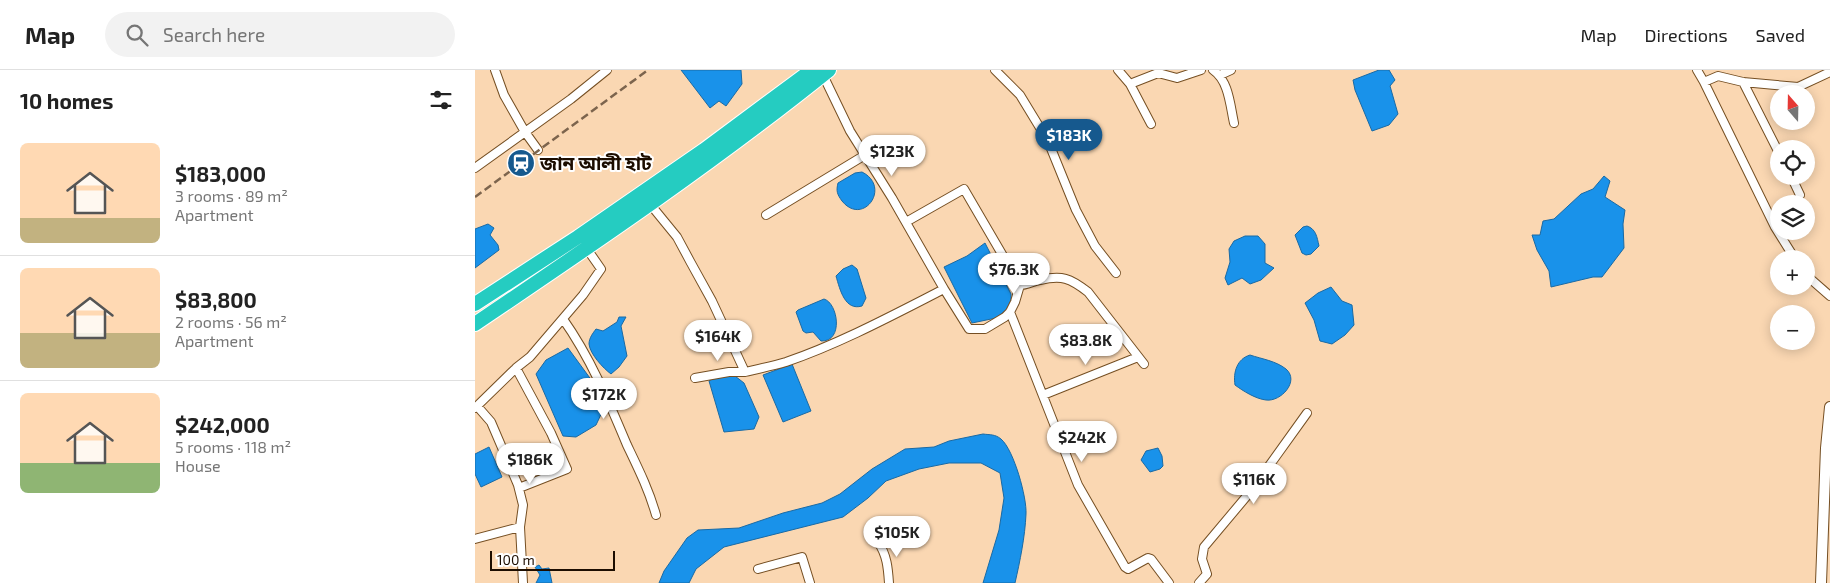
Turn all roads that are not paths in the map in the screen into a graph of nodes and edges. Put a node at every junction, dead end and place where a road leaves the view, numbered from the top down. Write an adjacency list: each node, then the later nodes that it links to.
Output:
1 (495, 70): 17 (street)
2 (607, 70): 17 (street)
3 (995, 70): 29 (street)
4 (1118, 70): 14 (street)
5 (1201, 70): 14 (street)
6 (1213, 70): 11 (street)
7 (1231, 70): 11 (street)
8 (1697, 70): 12 (street)
9 (821, 72): 20 (street); 24 (highway); 27 (highway)
10 (1830, 72): 13 (street)
11 (1220, 75): 15 (street)
12 (1703, 82): 13 (street); 28 (street)
13 (1743, 82): 18 (street)
14 (1130, 84): 16 (street)
15 (1234, 123)
16 (1151, 124)
17 (525, 132): 19 (street); 21 (street)
18 (1772, 140)
19 (538, 150)
20 (865, 155): 25 (street); 26 (street)
21 (475, 168)
22 (1795, 185): 23 (street)
23 (1800, 195)
24 (650, 204): 27 (highway); 41 (street)
25 (766, 215)
26 (906, 222): 31 (street); 32 (street)
27 (582, 242): 34 (highway); 36 (street); 37 (highway)
28 (1789, 250)
29 (1116, 273)
30 (1815, 283): 33 (street)
31 (1020, 285): 35 (street); 38 (street)
32 (944, 289): 35 (street); 41 (street)
33 (1830, 296)
34 (475, 304)
35 (1010, 312): 43 (street)
36 (563, 319): 40 (street); 48 (street)
37 (475, 324)
38 (1138, 357): 39 (street); 43 (street)
39 (1144, 364)
40 (516, 368): 45 (street); 47 (street)
41 (745, 372): 42 (street)
42 (695, 378)
43 (1043, 395): 56 (street)
44 (1830, 406): 58 (main road)
45 (476, 407): 47 (street)
46 (1307, 413): 57 (street)
47 (519, 488): 49 (street)
48 (656, 515)
49 (519, 527): 50 (street); 53 (street)
50 (475, 539)
51 (878, 542): 55 (street)
52 (758, 568): 54 (street)
53 (523, 583)
54 (810, 583)
55 (889, 583)
56 (1169, 583)
57 (1199, 583)
58 (1821, 583)

